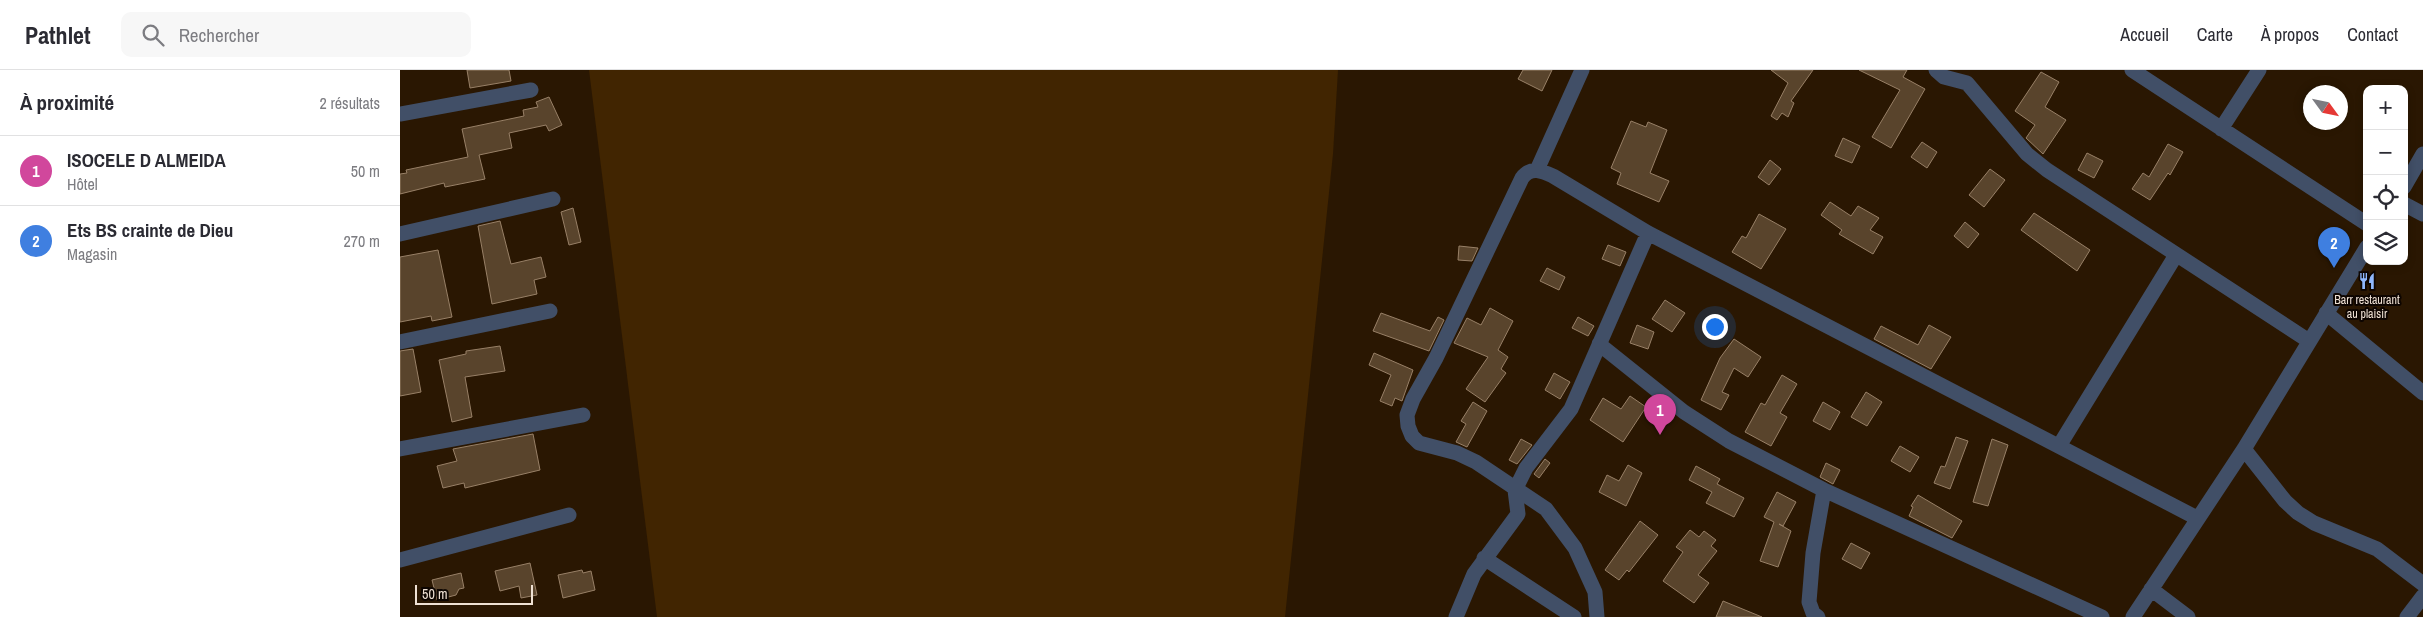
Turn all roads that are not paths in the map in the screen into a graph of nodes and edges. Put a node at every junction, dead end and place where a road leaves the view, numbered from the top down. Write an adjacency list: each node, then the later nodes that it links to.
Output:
1 (1582, 70): 9 (street)
2 (1936, 70): 18 (street)
3 (2132, 70): 7 (street)
4 (2259, 70): 7 (street)
5 (531, 90): 6 (street)
6 (400, 114)
7 (2220, 129): 14 (street)
8 (2423, 154): 10 (street)
9 (1537, 170): 15 (street); 29 (street)
10 (2408, 180)
11 (553, 198): 16 (street)
12 (2408, 206): 13 (street)
13 (2423, 214)
14 (2363, 221)
15 (1648, 233): 23 (street); 26 (street)
16 (400, 234)
17 (2363, 253): 20 (street)
18 (2176, 255): 21 (street); 26 (street)
19 (550, 311): 22 (street)
20 (2326, 313): 21 (street); 24 (street)
21 (2309, 341): 28 (street)
22 (400, 342)
23 (1599, 344): 29 (street); 30 (street)
24 (2423, 393)
25 (583, 415): 27 (street)
26 (2059, 446): 32 (street)
27 (400, 448)
28 (2244, 449): 32 (street); 35 (street)
29 (1515, 490): 33 (street); 40 (street)
30 (1824, 490): 41 (street); 42 (street)
31 (569, 515): 34 (street)
32 (2197, 518): 36 (street)
33 (1484, 558): 38 (street); 39 (street)
34 (400, 560)
35 (2423, 584)
36 (2151, 589): 43 (street); 44 (street)
37 (2423, 596): 45 (street)
38 (1456, 617)
39 (1574, 617)
40 (1597, 617)
41 (1818, 617)
42 (2102, 617)
43 (2133, 617)
44 (2188, 617)
45 (2407, 617)

